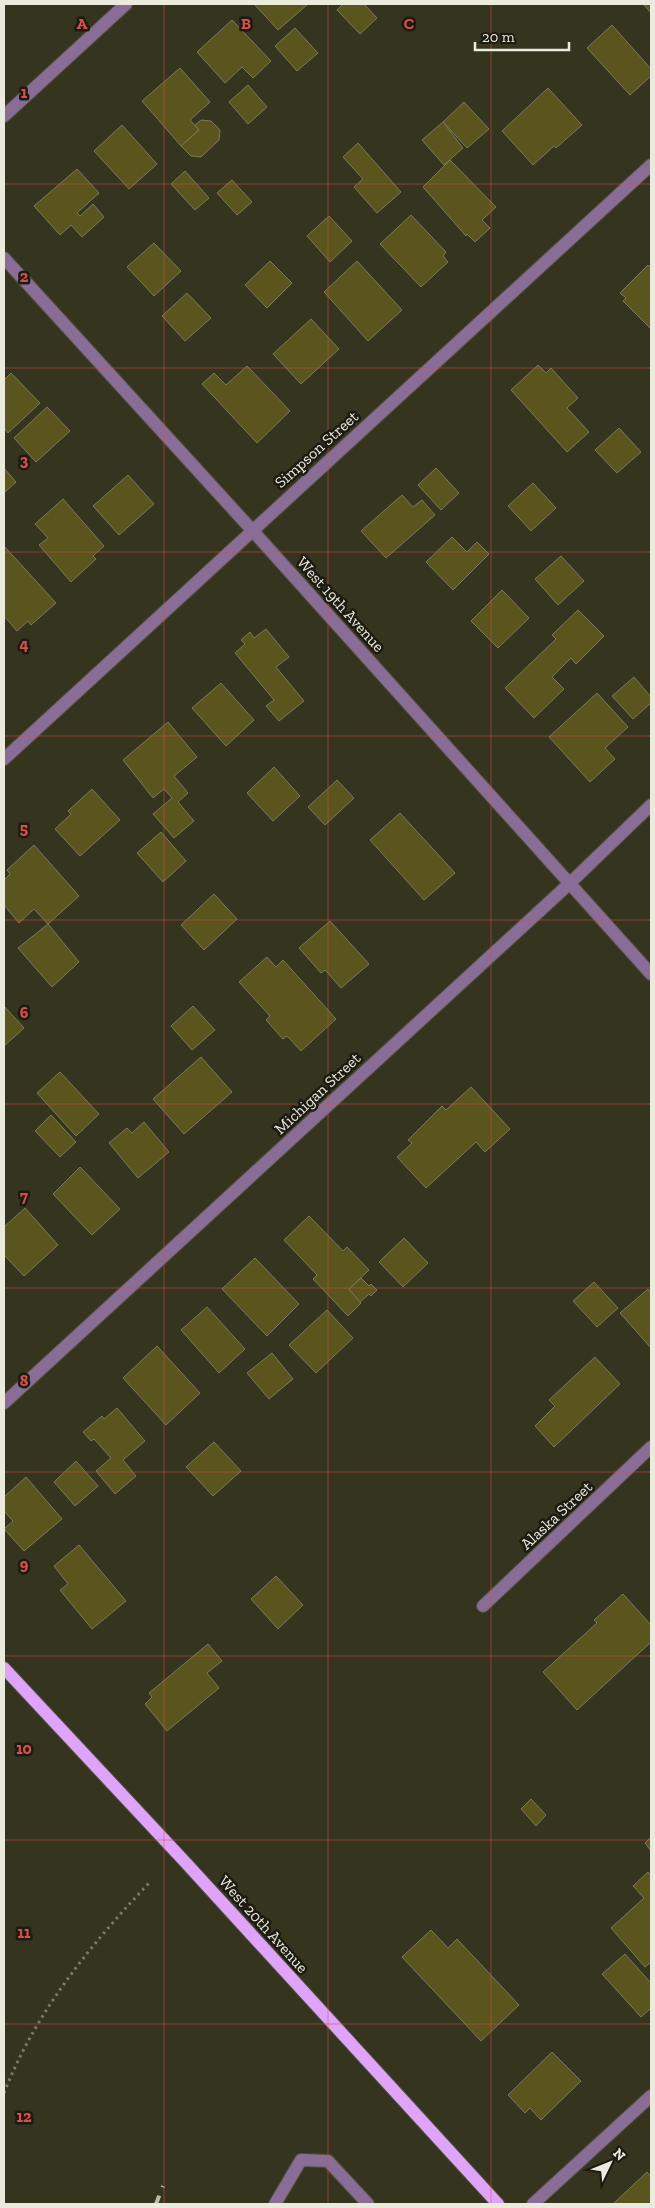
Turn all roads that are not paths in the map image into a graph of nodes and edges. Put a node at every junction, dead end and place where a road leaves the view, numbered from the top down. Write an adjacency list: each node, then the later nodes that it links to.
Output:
1 (126, 4): 2 (street)
2 (4, 116)
3 (651, 164): 5 (street, Simpson Street)
4 (4, 258): 5 (street, West 19th Avenue)
5 (252, 530): 6 (street, Simpson Street); 8 (street, West 19th Avenue)
6 (4, 759)
7 (651, 805): 8 (street, Michigan Street)
8 (569, 884): 9 (street, West 19th Avenue); 10 (street, Michigan Street)
9 (651, 974)
10 (4, 1403)
11 (651, 1447): 12 (street, Alaska Street)
12 (483, 1606)
13 (4, 1668): 17 (main road, West 20th Avenue)
14 (651, 2096): 18 (street)
15 (275, 2204): 16 (street)
16 (368, 2204)
17 (498, 2204)
18 (533, 2204)

